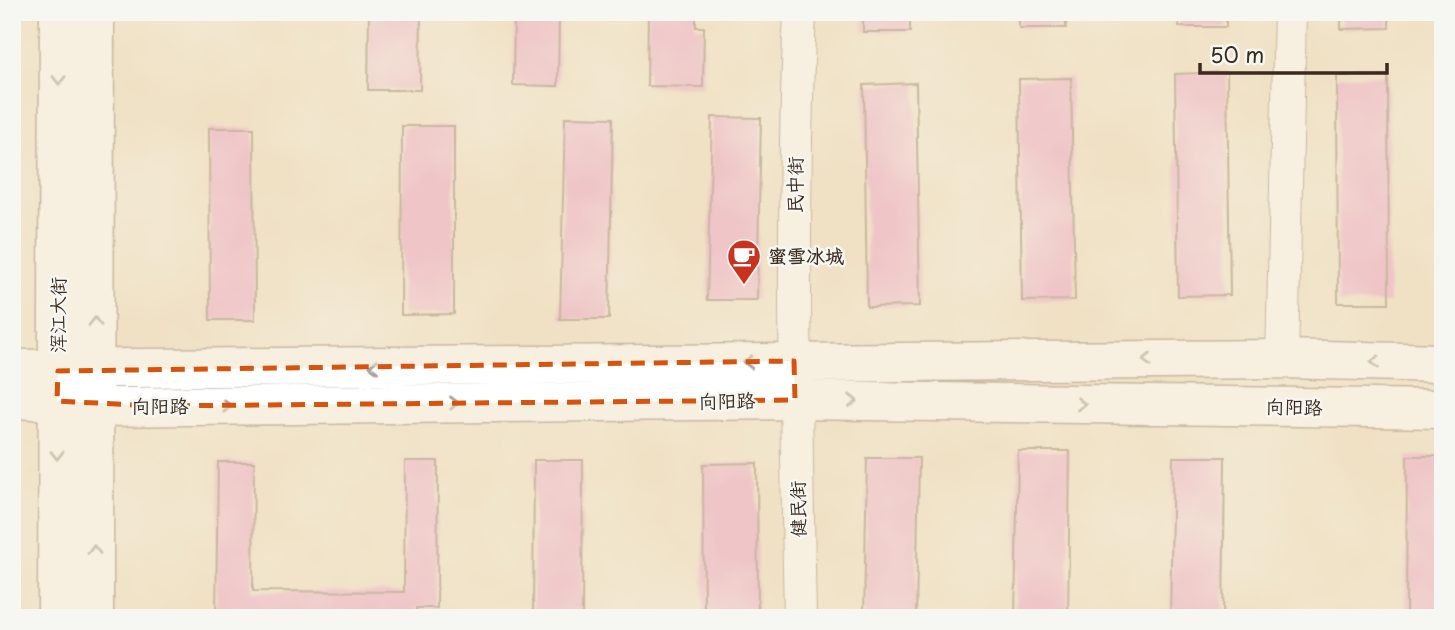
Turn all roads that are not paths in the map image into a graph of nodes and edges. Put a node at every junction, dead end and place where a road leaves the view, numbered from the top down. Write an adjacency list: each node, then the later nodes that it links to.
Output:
1 (58, 12): 9 (main road, 浑江大街, one-way to 9)
2 (95, 12): 9 (main road, 浑江大街, one-way to 2)
3 (800, 12): 6 (street, 民中街)
4 (1290, 12): 5 (street)
5 (1282, 359): 6 (main road, 向阳路, one-way to 6); 7 (main road, 向阳路, one-way to 5)
6 (793, 361): 9 (main road, 向阳路, one-way to 9); 11 (street, 民中街)
7 (1443, 363)
8 (12, 369): 9 (main road, 向阳路)
9 (76, 387): 10 (main road, 向阳路); 11 (main road, 向阳路, one-way to 11); 13 (main road, 浑江大街, one-way to 13); 14 (main road, 浑江大街, one-way to 9)
10 (12, 399)
11 (795, 400): 12 (main road, 向阳路, one-way to 12); 15 (street, 健民街)
12 (1443, 409)
13 (57, 618)
14 (94, 618)
15 (800, 618)

